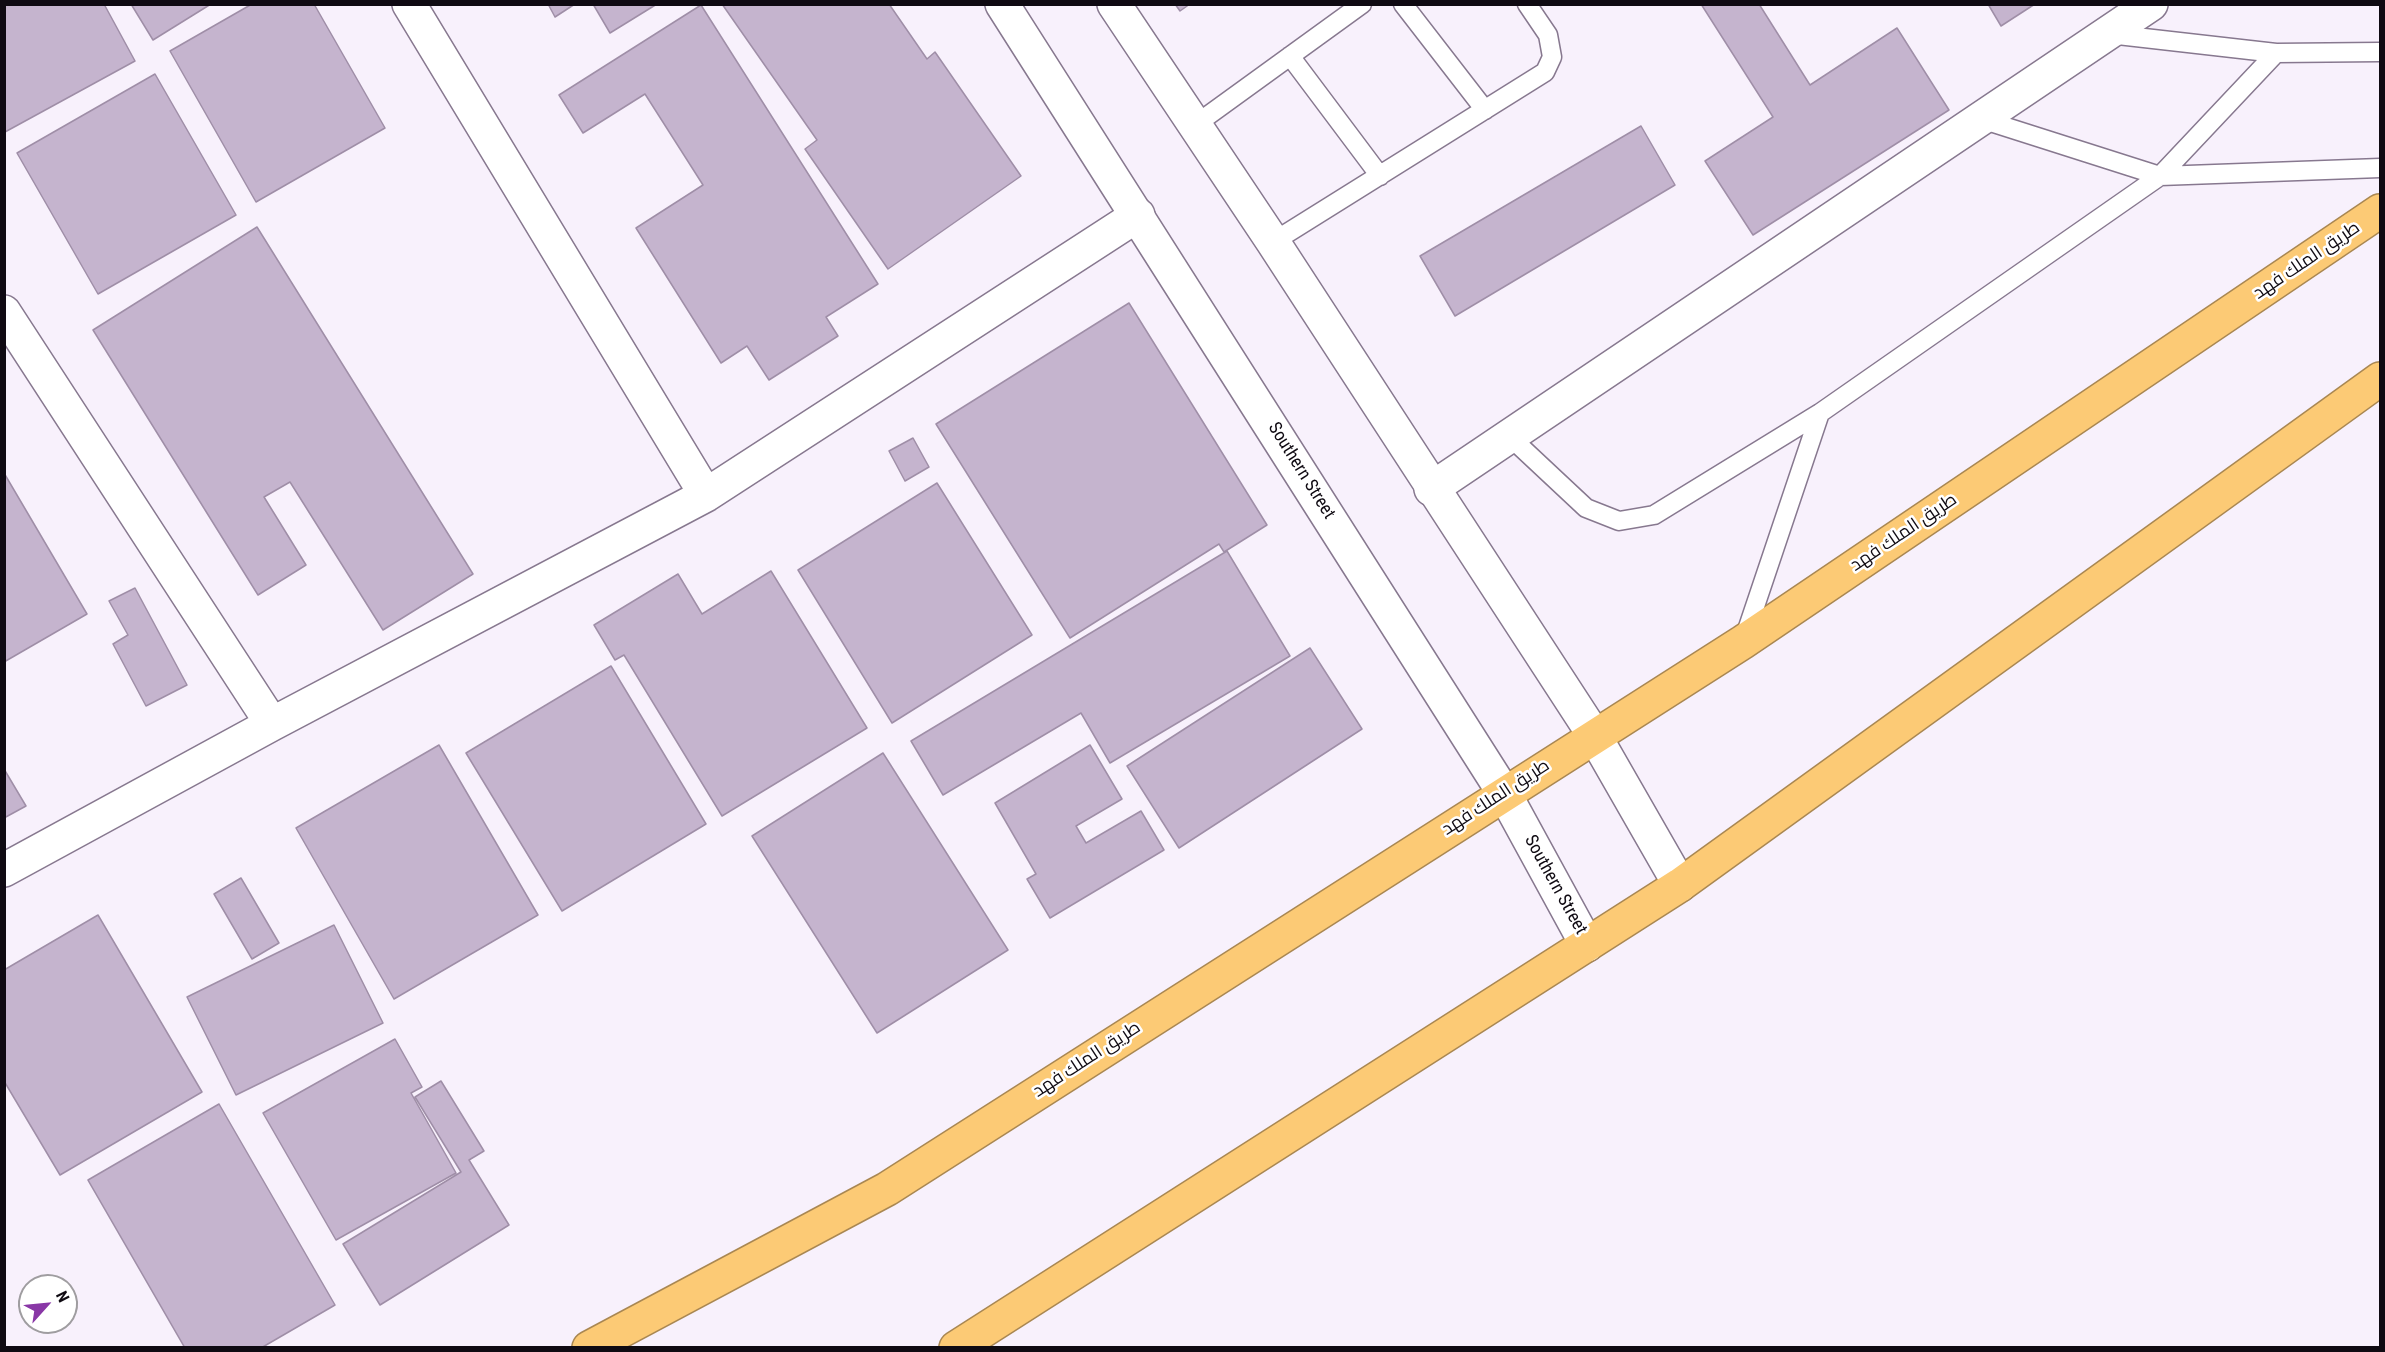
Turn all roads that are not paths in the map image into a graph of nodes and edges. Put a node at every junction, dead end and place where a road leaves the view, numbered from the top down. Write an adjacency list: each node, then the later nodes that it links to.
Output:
1 (409, 4): 26 (street)
2 (1002, 4): 19 (street, Southern Street)
3 (1114, 4): 14 (street)
4 (1362, 4): 11 (lane)
5 (1403, 4): 12 (lane)
6 (1527, 4): 12 (lane)
7 (2151, 4): 8 (street)
8 (2108, 34): 9 (lane); 13 (street)
9 (2276, 52): 10 (lane); 17 (lane)
10 (2380, 52)
11 (1290, 56): 14 (lane); 16 (lane)
12 (1485, 110): 16 (lane)
13 (1981, 119): 17 (lane); 24 (street)
14 (1195, 125): 20 (street)
15 (2380, 168): 17 (lane)
16 (1380, 176): 20 (lane)
17 (2160, 176): 23 (lane)
18 (2380, 211): 27 (highway, طريق الملك فهد)
19 (1138, 215): 26 (street); 30 (street, Southern Street)
20 (1273, 242): 25 (street)
21 (4, 312): 28 (street)
22 (2380, 379): 32 (highway)
23 (1820, 413): 24 (lane); 27 (lane)
24 (1508, 435): 25 (street)
25 (1431, 489): 29 (street)
26 (706, 495): 28 (street)
27 (1743, 642): 29 (highway, طريق الملك فهد)
28 (272, 724): 31 (street)
29 (1594, 735): 30 (highway, طريق الملك فهد); 32 (street)
30 (1504, 793): 33 (street, Southern Street); 34 (highway, طريق الملك فهد)
31 (4, 870)
32 (1680, 885): 33 (highway)
33 (1587, 945): 35 (highway)
34 (589, 1347)
35 (956, 1347)

